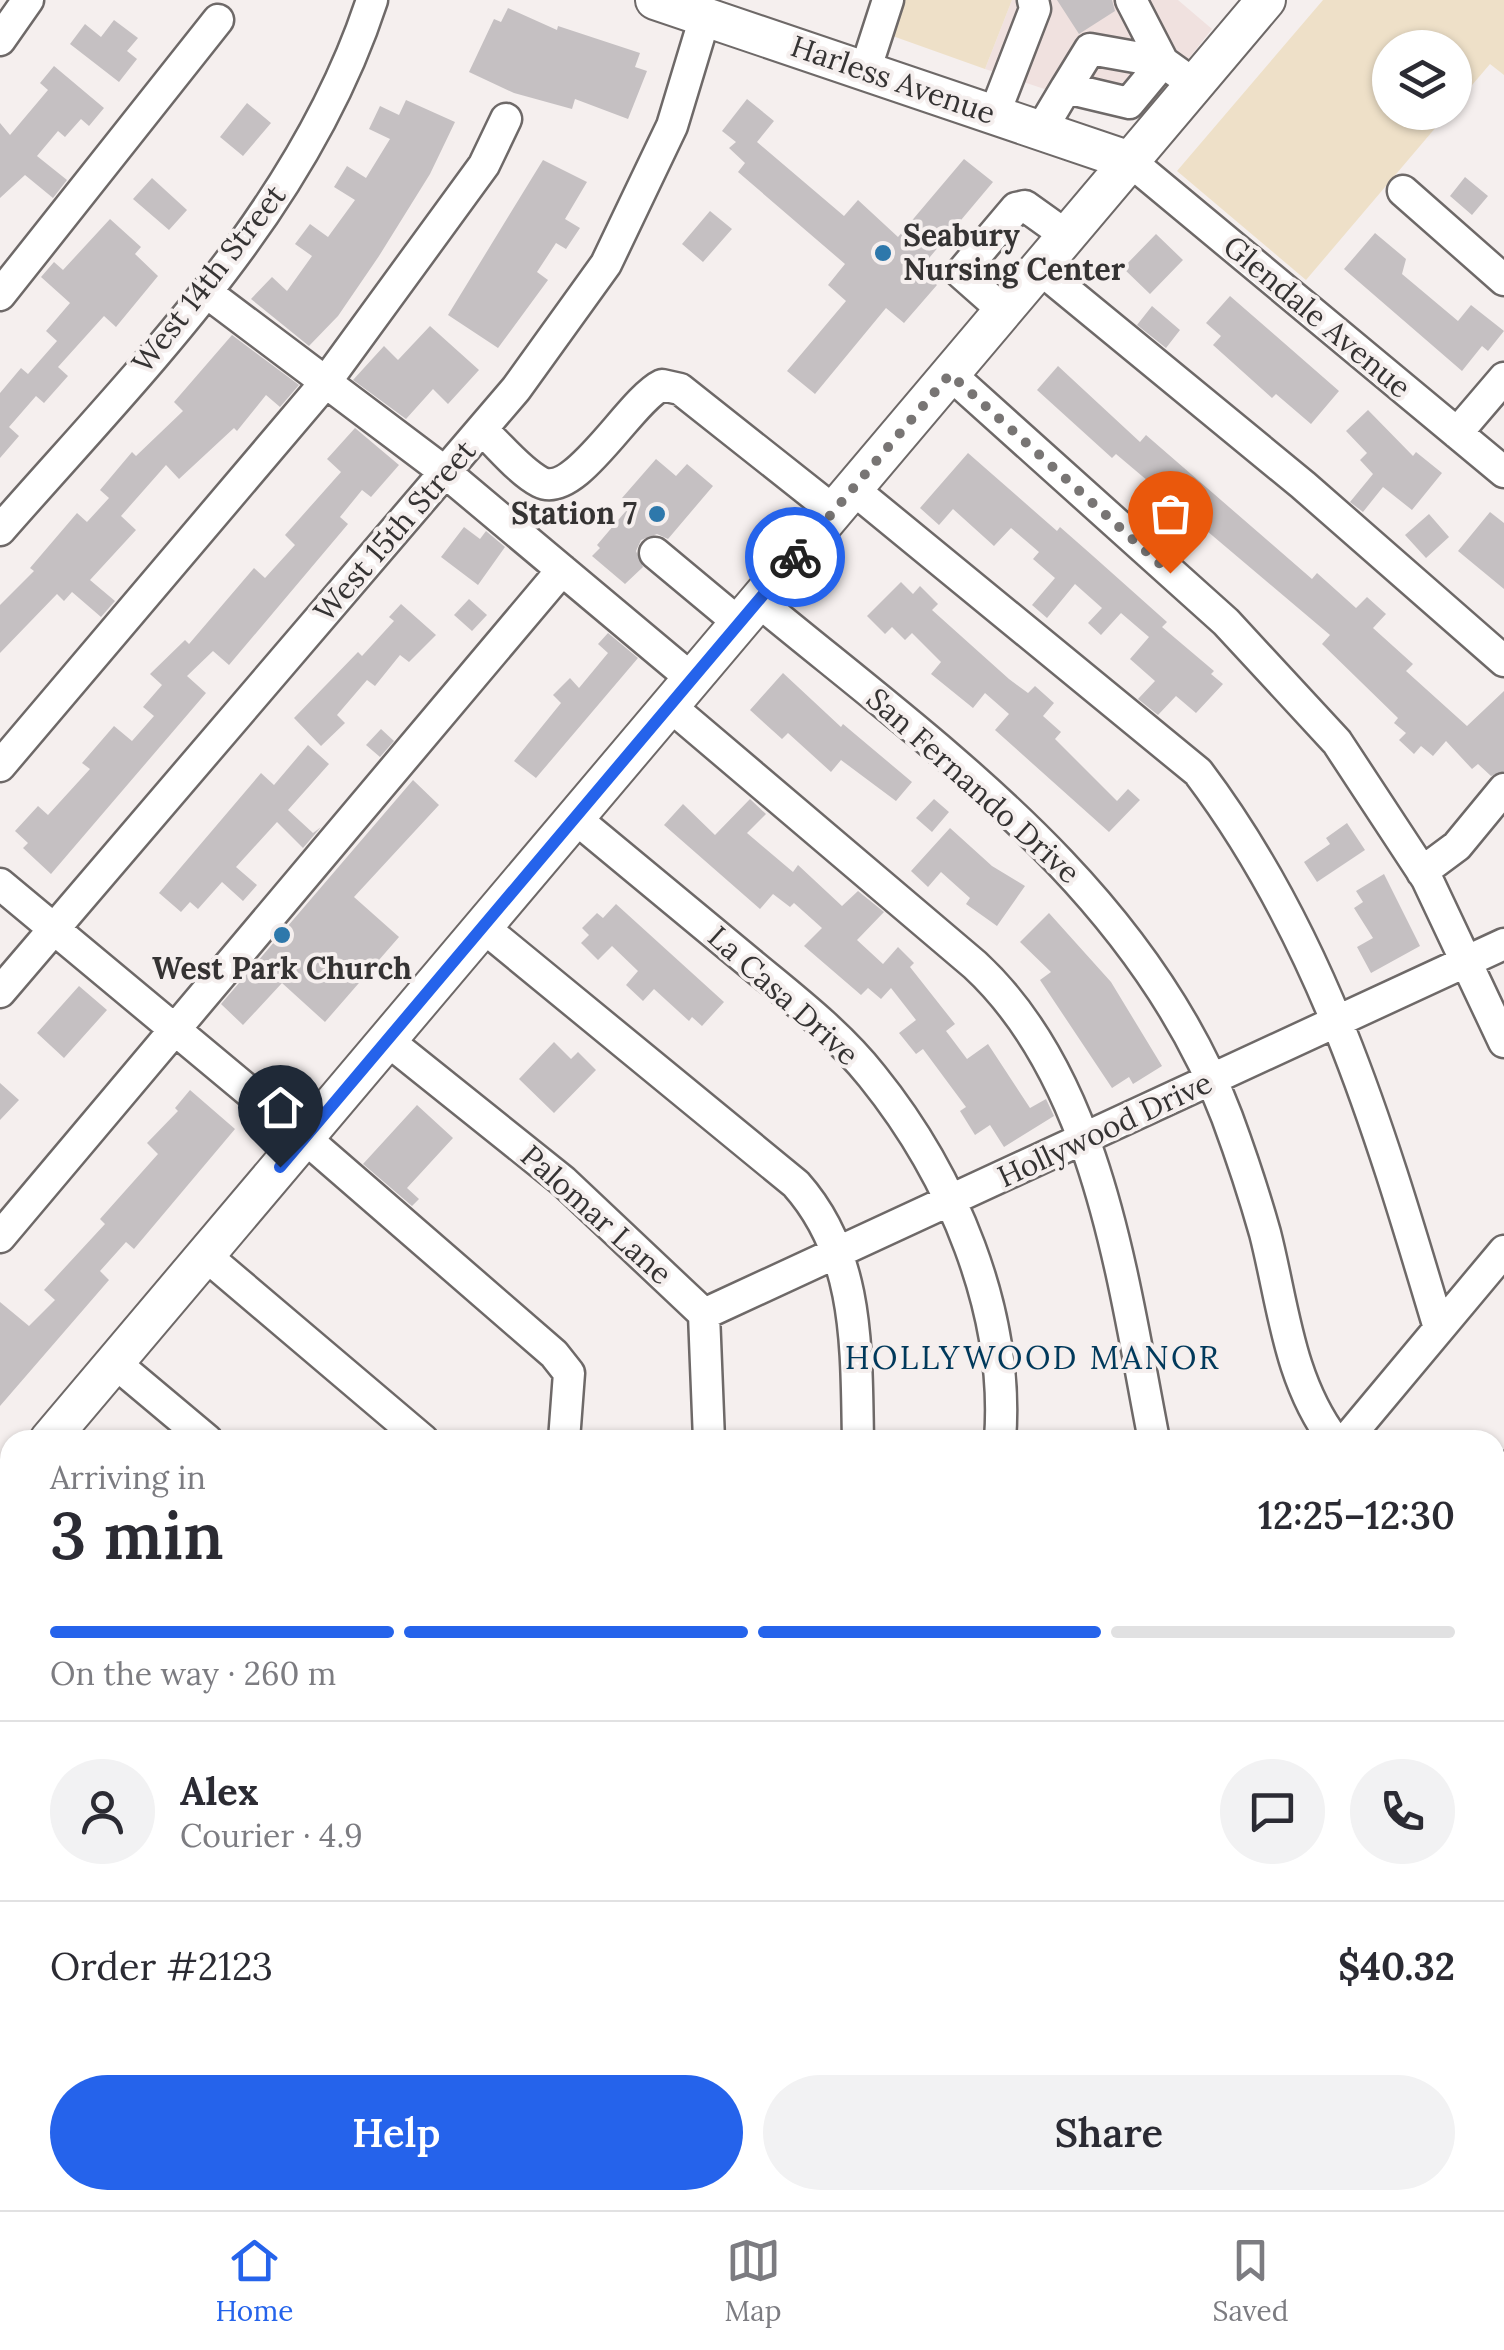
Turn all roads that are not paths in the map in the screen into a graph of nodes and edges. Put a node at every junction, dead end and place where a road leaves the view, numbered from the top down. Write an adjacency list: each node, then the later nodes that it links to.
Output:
1 (28, 0): 10 (street)
2 (372, 0): 23 (street, West 14th Street)
3 (656, 0): 8 (main road, Harless Avenue)
4 (888, 0): 12 (street)
5 (1033, 0): 15 (street)
6 (1130, 0): 11 (street)
7 (1266, 0): 13 (main road)
8 (705, 17): 12 (main road, Harless Avenue); 29 (street, West 15th Street)
9 (218, 20): 24 (street)
10 (0, 40)
11 (1163, 62): 13 (street); 14 (street); 14 (street)
12 (865, 71): 15 (main road, Harless Avenue)
13 (1195, 84): 18 (main road)
14 (1066, 88): 17 (street)
15 (994, 115): 17 (main road, Harless Avenue)
16 (506, 119): 28 (street)
17 (1041, 130): 18 (main road, Harless Avenue)
18 (1130, 161): 20 (main road); 30 (street, Glendale Avenue)
19 (1403, 191): 22 (street)
20 (1067, 236): 21 (main road); 25 (street)
21 (1040, 268): 25 (main road); 38 (street)
22 (1504, 280)
23 (206, 292): 28 (street); 34 (street, West 14th Street)
24 (0, 295)
25 (1004, 310): 26 (main road)
26 (950, 374): 33 (main road); 43 (street)
27 (1504, 378): 30 (street)
28 (325, 384): 31 (street); 40 (street)
29 (482, 430): 31 (street, West 15th Street); 33 (street)
30 (1457, 433): 32 (street, Glendale Avenue)
31 (445, 472): 36 (street); 46 (street, West 15th Street)
32 (1504, 472)
33 (843, 500): 37 (main road); 50 (street)
34 (0, 530)
35 (655, 554): 37 (street, San Fernando Drive)
36 (562, 570): 39 (street); 51 (street)
37 (749, 612): 39 (main road); 54 (street, San Fernando Drive)
38 (1504, 661)
39 (681, 692): 42 (main road); 56 (street)
40 (0, 766)
41 (1504, 789): 43 (street)
42 (575, 818): 45 (main road); 57 (street, La Casa Drive)
43 (1422, 872): 48 (street)
44 (0, 884): 46 (street)
45 (483, 926): 52 (main road); 60 (street)
46 (54, 929): 49 (street, West 15th Street); 51 (street)
47 (1504, 944): 48 (street, Hollywood Drive)
48 (1466, 964): 50 (street, Hollywood Drive); 53 (street)
49 (0, 992)
50 (1340, 1022): 54 (street, Hollywood Drive); 63 (street)
51 (176, 1031): 55 (street); 58 (street)
52 (387, 1040): 55 (main road); 62 (street, Palomar Lane)
53 (1504, 1042)
54 (1211, 1081): 56 (street, Hollywood Drive); 73 (street, San Fernando Drive)
55 (305, 1138): 61 (main road); 68 (street)
56 (1082, 1141): 57 (street, Hollywood Drive); 72 (street)
57 (950, 1202): 60 (street, Hollywood Drive); 71 (street, La Casa Drive)
58 (0, 1238)
59 (1504, 1251): 63 (street)
60 (840, 1252): 62 (street, Hollywood Drive); 70 (street)
61 (205, 1255): 64 (main road); 67 (street)
62 (704, 1314): 69 (street)
63 (1439, 1328): 74 (street)
64 (114, 1362): 65 (main road); 66 (street)
65 (57, 1430)
66 (195, 1430)
67 (412, 1430)
68 (565, 1430)
69 (709, 1430)
70 (858, 1430)
71 (999, 1430)
72 (1152, 1430)
73 (1328, 1430)
74 (1354, 1430)

